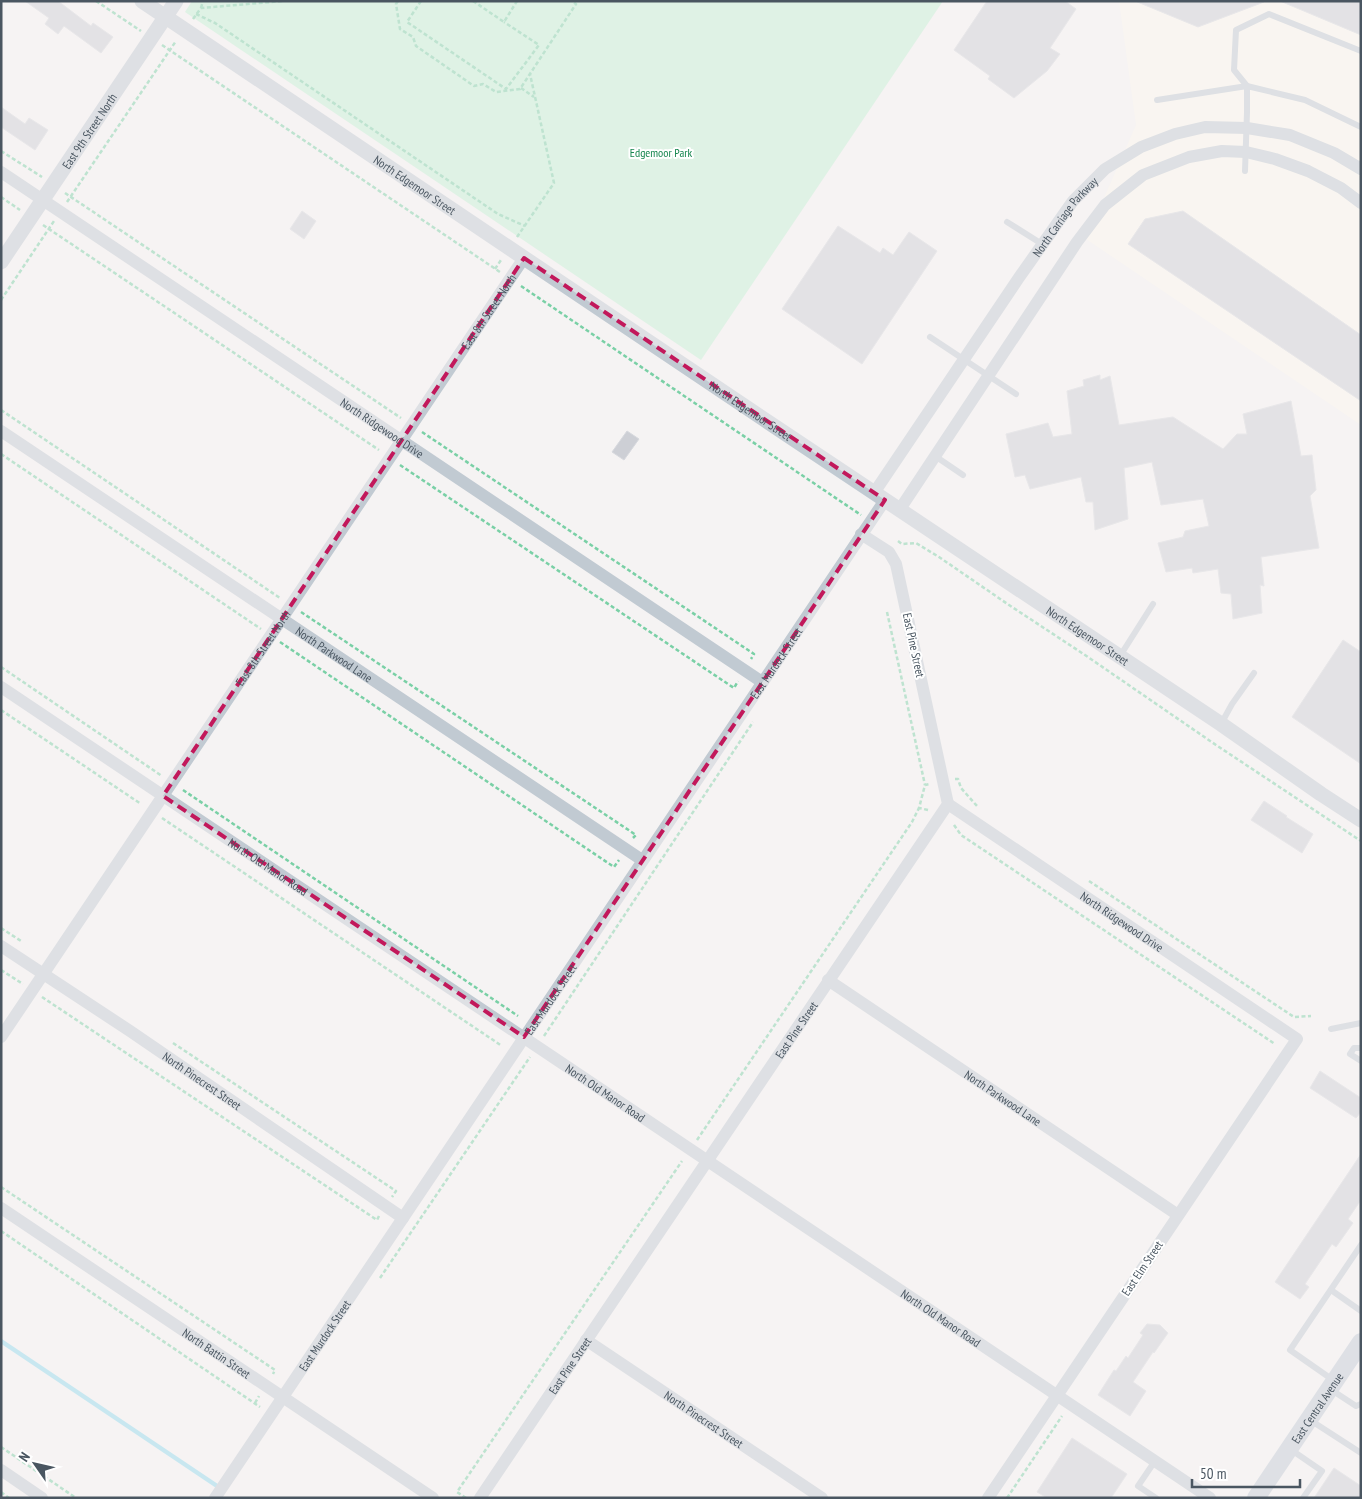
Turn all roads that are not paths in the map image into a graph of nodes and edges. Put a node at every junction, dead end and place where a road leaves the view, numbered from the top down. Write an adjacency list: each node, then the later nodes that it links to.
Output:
1 (142, 1): 3 (street, North Edgemoor Street)
2 (176, 1): 3 (street, East 9th Street North)
3 (166, 17): 13 (street, East 9th Street North); 17 (street, North Edgemoor Street)
4 (1361, 52): 5 (lane)
5 (1247, 86): 6 (lane); 7 (lane); 8 (lane)
6 (1157, 100)
7 (1361, 127)
8 (1247, 128): 9 (lane); 10 (street, North Carriage Parkway); 16 (street, North Carriage Parkway)
9 (1246, 152): 11 (lane); 14 (street, North Carriage Parkway); 21 (street, North Carriage Parkway)
10 (1361, 169)
11 (1245, 171)
12 (1, 172): 13 (street, North Ridgewood Drive)
13 (43, 200): 18 (street, East 9th Street North); 24 (street, North Ridgewood Drive)
14 (1361, 202)
15 (1007, 222): 16 (lane)
16 (1042, 244): 20 (street, North Carriage Parkway)
17 (524, 258): 24 (street, East 8th Street North); 27 (street, North Edgemoor Street)
18 (1, 262)
19 (930, 337): 20 (lane)
20 (964, 360): 21 (lane); 27 (street, North Carriage Parkway)
21 (988, 376): 22 (lane); 25 (street, North Carriage Parkway)
22 (1016, 394)
23 (1, 431): 31 (street, North Parkwood Lane)
24 (401, 441): 31 (street, East 8th Street North); 34 (street, North Ridgewood Drive)
25 (935, 456): 26 (lane); 28 (street, North Carriage Parkway)
26 (963, 475)
27 (880, 496): 28 (street, North Edgemoor Street); 29 (street, East Murdock Street)
28 (900, 510): 32 (street, North Edgemoor Street)
29 (862, 534): 34 (street, East Murdock Street); 38 (street, East Pine Street)
30 (1153, 604): 32 (lane)
31 (282, 619): 37 (street, East 8th Street North); 40 (street, North Parkwood Lane)
32 (1120, 656): 36 (street, North Edgemoor Street)
33 (1254, 673): 36 (lane)
34 (762, 682): 40 (street, East Murdock Street)
35 (1, 687): 37 (street, North Old Manor Road)
36 (1221, 724): 39 (street, North Edgemoor Street)
37 (163, 796): 42 (street, East 8th Street North); 46 (street, North Old Manor Road)
38 (948, 804): 43 (street, East Pine Street); 48 (street, North Ridgewood Drive)
39 (1361, 820)
40 (642, 860): 46 (street, East Murdock Street)
41 (1, 946): 42 (street, North Pinecrest Street)
42 (43, 974): 47 (street, East 8th Street North); 54 (street, North Pinecrest Street)
43 (828, 980): 51 (street, East Pine Street); 53 (street, North Parkwood Lane)
44 (1361, 1023): 45 (lane)
45 (1331, 1029)
46 (524, 1036): 51 (street, North Old Manor Road); 54 (street, East Murdock Street)
47 (1, 1037)
48 (1297, 1039): 53 (street, East Elm Street)
49 (1361, 1048): 50 (lane)
50 (1361, 1061)
51 (707, 1160): 58 (street, East Pine Street); 61 (street, North Old Manor Road)
52 (1, 1208): 62 (street, North Battin Street)
53 (1178, 1215): 61 (street, East Elm Street)
54 (402, 1218): 62 (street, East Murdock Street)
55 (1361, 1245): 56 (lane)
56 (1331, 1290): 57 (lane); 60 (lane)
57 (1361, 1311)
58 (586, 1340): 73 (street, East Pine Street); 74 (street, North Pinecrest Street)
59 (1361, 1342): 60 (main road, East Central Avenue)
60 (1332, 1385): 63 (lane); 64 (main road, East Central Avenue)
61 (1057, 1395): 67 (street, North Old Manor Road); 75 (street, East Elm Street)
62 (282, 1398): 71 (street, East Murdock Street); 72 (street, North Battin Street)
63 (1361, 1404)
64 (1309, 1419): 65 (main road, East Central Avenue); 66 (lane)
65 (1289, 1448): 69 (main road, East Central Avenue); 78 (lane)
66 (1361, 1453)
67 (1155, 1461): 76 (lane); 77 (street, North Old Manor Road)
68 (1, 1470): 70 (street)
69 (1260, 1496)
70 (42, 1498)
71 (215, 1498)
72 (433, 1498)
73 (480, 1498)
74 (822, 1498)
75 (988, 1498)
76 (1156, 1498)
77 (1210, 1498)
78 (1304, 1498)

